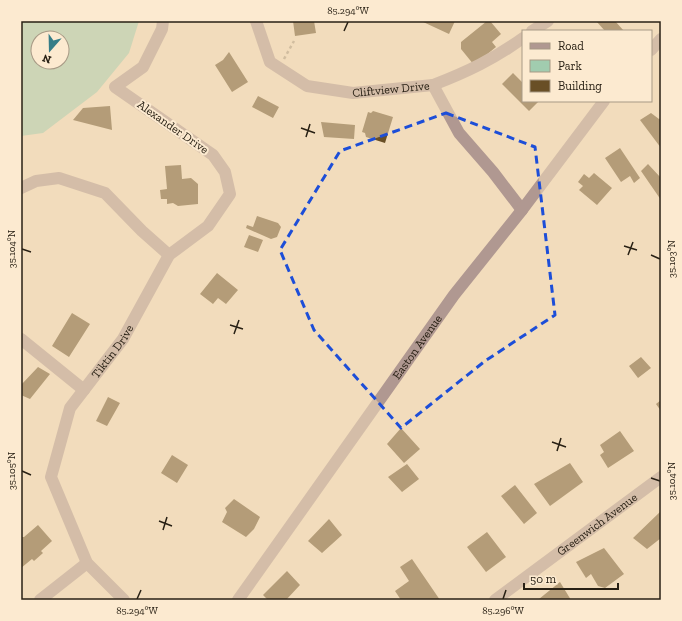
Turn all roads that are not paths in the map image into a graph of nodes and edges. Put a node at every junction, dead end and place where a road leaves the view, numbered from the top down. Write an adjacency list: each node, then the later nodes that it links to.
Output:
1 (163, 21): 12 (street, Alexander Drive)
2 (256, 21): 8 (street, Cliftview Drive)
3 (548, 21): 4 (street)
4 (534, 30)
5 (522, 39): 8 (street)
6 (661, 39): 7 (street)
7 (652, 49)
8 (433, 85): 11 (street, Cliftview Drive)
9 (603, 102): 11 (street, Easton Avenue)
10 (21, 188): 12 (street)
11 (522, 210): 19 (street, Easton Avenue)
12 (169, 255): 14 (street, Tiktin Drive)
13 (21, 339): 14 (street)
14 (84, 390): 16 (street, Tiktin Drive)
15 (661, 477): 20 (street, Greenwich Avenue)
16 (87, 563): 17 (street); 18 (street, Tiktin Drive)
17 (40, 600)
18 (124, 600)
19 (238, 600)
20 (495, 600)

